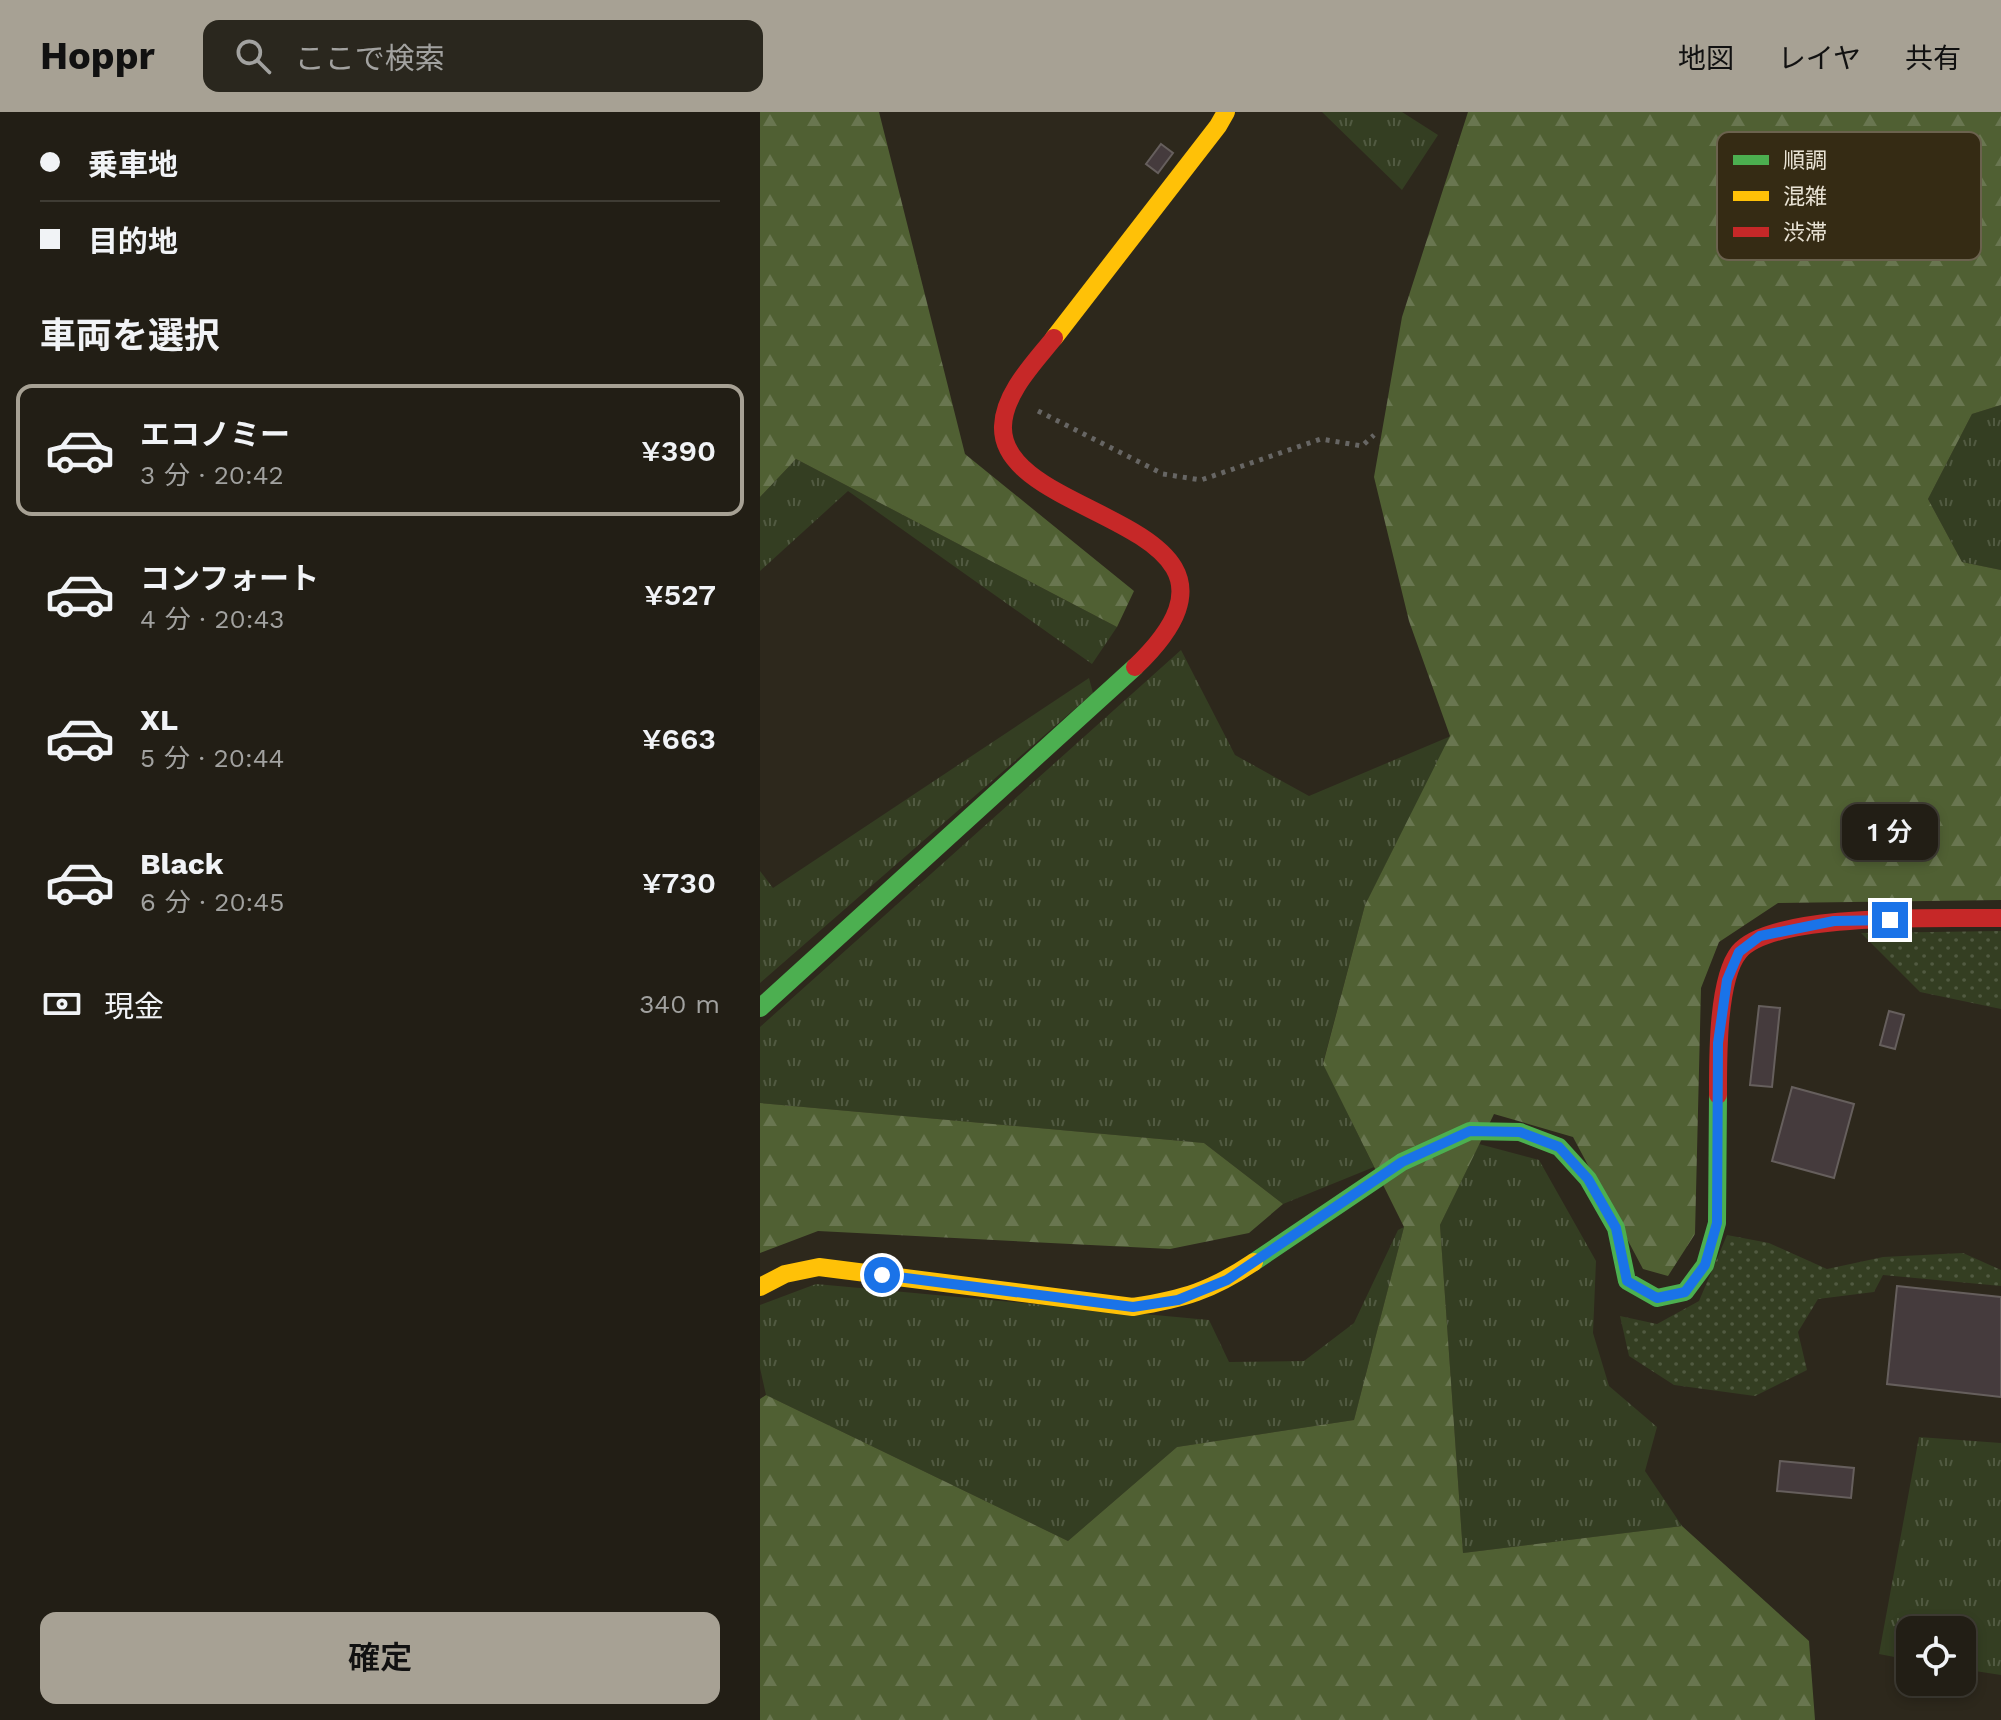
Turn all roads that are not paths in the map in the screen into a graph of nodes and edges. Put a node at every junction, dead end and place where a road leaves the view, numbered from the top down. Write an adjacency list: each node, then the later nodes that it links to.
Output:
1 (1226, 112): 3 (street)
2 (2001, 918): 4 (street)
3 (760, 1008)
4 (760, 1287)

